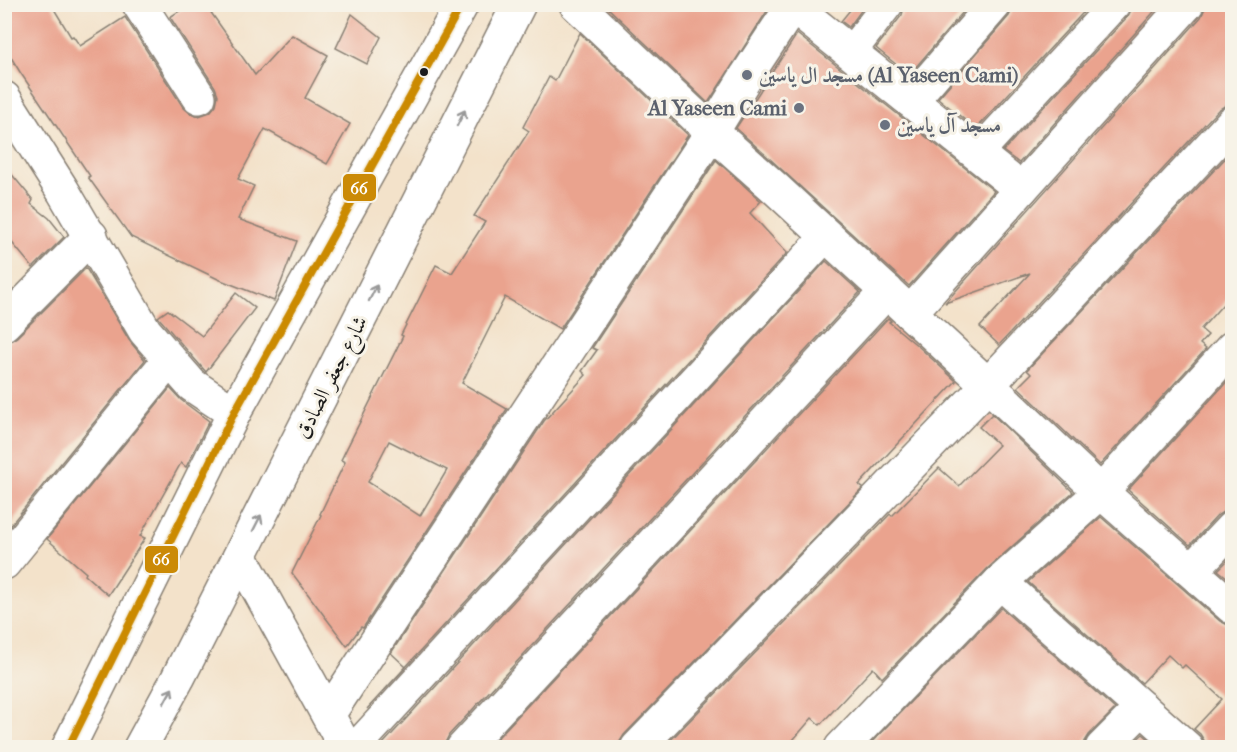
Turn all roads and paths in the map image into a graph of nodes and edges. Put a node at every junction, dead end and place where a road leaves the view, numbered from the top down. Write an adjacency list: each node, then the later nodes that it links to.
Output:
1 (140, 4): 11 (street)
2 (462, 4): 26 (street)
3 (519, 4): 29 (street, شارع جعفر الصادق, one-way to 3)
4 (576, 4): 15 (street)
5 (888, 4): 10 (street)
6 (995, 4): 12 (street)
7 (1115, 4): 16 (street)
8 (1188, 4): 17 (street)
9 (792, 5): 10 (street); 15 (street)
10 (851, 52): 12 (street)
11 (199, 97)
12 (911, 101): 16 (street)
13 (8, 112): 18 (street)
14 (1233, 123): 25 (street)
15 (712, 132): 19 (street); 35 (street)
16 (977, 154): 17 (street)
17 (1021, 189): 21 (street)
18 (91, 236): 22 (street); 24 (street)
19 (827, 236): 20 (street); 40 (street)
20 (887, 291): 21 (street); 41 (street)
21 (910, 313): 25 (street)
22 (4, 324)
23 (1233, 348): 27 (street)
24 (170, 360): 26 (street); 30 (street)
25 (988, 385): 27 (street); 42 (street)
26 (234, 413): 37 (street)
27 (1101, 492): 31 (street); 32 (street)
28 (1233, 528): 31 (street)
29 (240, 556): 35 (street); 38 (street, شارع جعفر الصادق, one-way to 29)
30 (4, 563)
31 (1192, 570): 33 (street)
32 (1000, 582): 34 (street); 36 (street)
33 (1233, 607)
34 (1142, 708): 43 (street); 44 (street)
35 (328, 715): 39 (street)
36 (850, 744)
37 (68, 747)
38 (140, 747)
39 (346, 747)
40 (355, 747)
41 (463, 747)
42 (637, 747)
43 (1102, 747)
44 (1187, 747)

